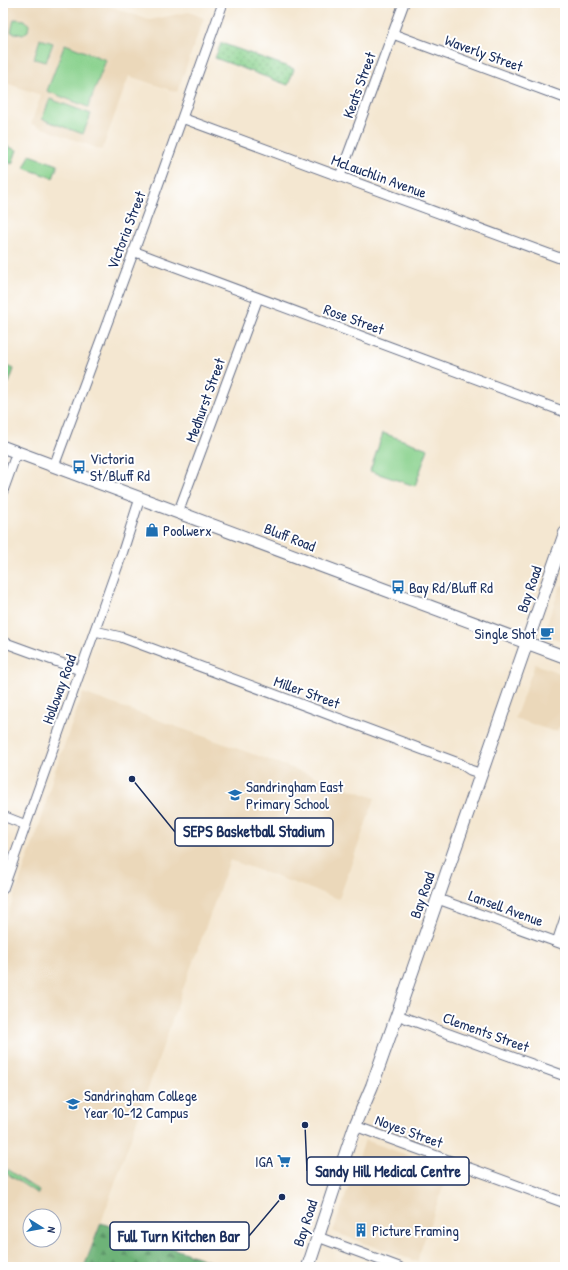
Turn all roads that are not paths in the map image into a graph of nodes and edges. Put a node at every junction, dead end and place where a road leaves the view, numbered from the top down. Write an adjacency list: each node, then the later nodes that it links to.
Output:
1 (223, 3): 5 (street, Victoria Street)
2 (404, 3): 3 (street, Keats Street)
3 (393, 34): 4 (street, Waverly Street); 6 (street, Keats Street)
4 (565, 98)
5 (182, 118): 6 (street, McLauchlin Avenue); 7 (street, Victoria Street)
6 (340, 176): 8 (street, McLauchlin Avenue)
7 (133, 251): 9 (street, Rose Street); 13 (street, Victoria Street)
8 (565, 260)
9 (258, 298): 10 (street, Rose Street); 16 (street, Medhurst Street)
10 (565, 412)
11 (3, 447): 12 (main road, Bluff Road)
12 (17, 452): 13 (main road, Bluff Road); 14 (street)
13 (54, 466): 15 (main road, Bluff Road)
14 (3, 491)
15 (140, 498): 16 (main road, Bluff Road); 18 (street, Holloway Road)
16 (178, 513): 20 (main road, Bluff Road)
17 (565, 533): 20 (main road, Bay Road)
18 (96, 628): 22 (street, Holloway Road); 23 (street, Miller Street)
19 (3, 642): 22 (street)
20 (527, 643): 21 (main road, Bluff Road); 23 (main road, Bay Road)
21 (565, 657)
22 (80, 670): 25 (street, Holloway Road)
23 (482, 774): 27 (main road, Bay Road)
24 (3, 816): 25 (street)
25 (26, 825): 26 (street, Holloway Road)
26 (3, 889)
27 (438, 899): 29 (street, Lansell Avenue); 30 (main road, Bay Road)
28 (565, 918): 29 (street)
29 (561, 943)
30 (397, 1015): 31 (street, Clements Street); 32 (main road, Bay Road)
31 (565, 1076)
32 (355, 1126): 33 (street, Noyes Street); 34 (main road, Bay Road)
33 (565, 1203)
34 (318, 1237): 35 (main road, Bay Road); 36 (street)
35 (308, 1267)
36 (399, 1267)

